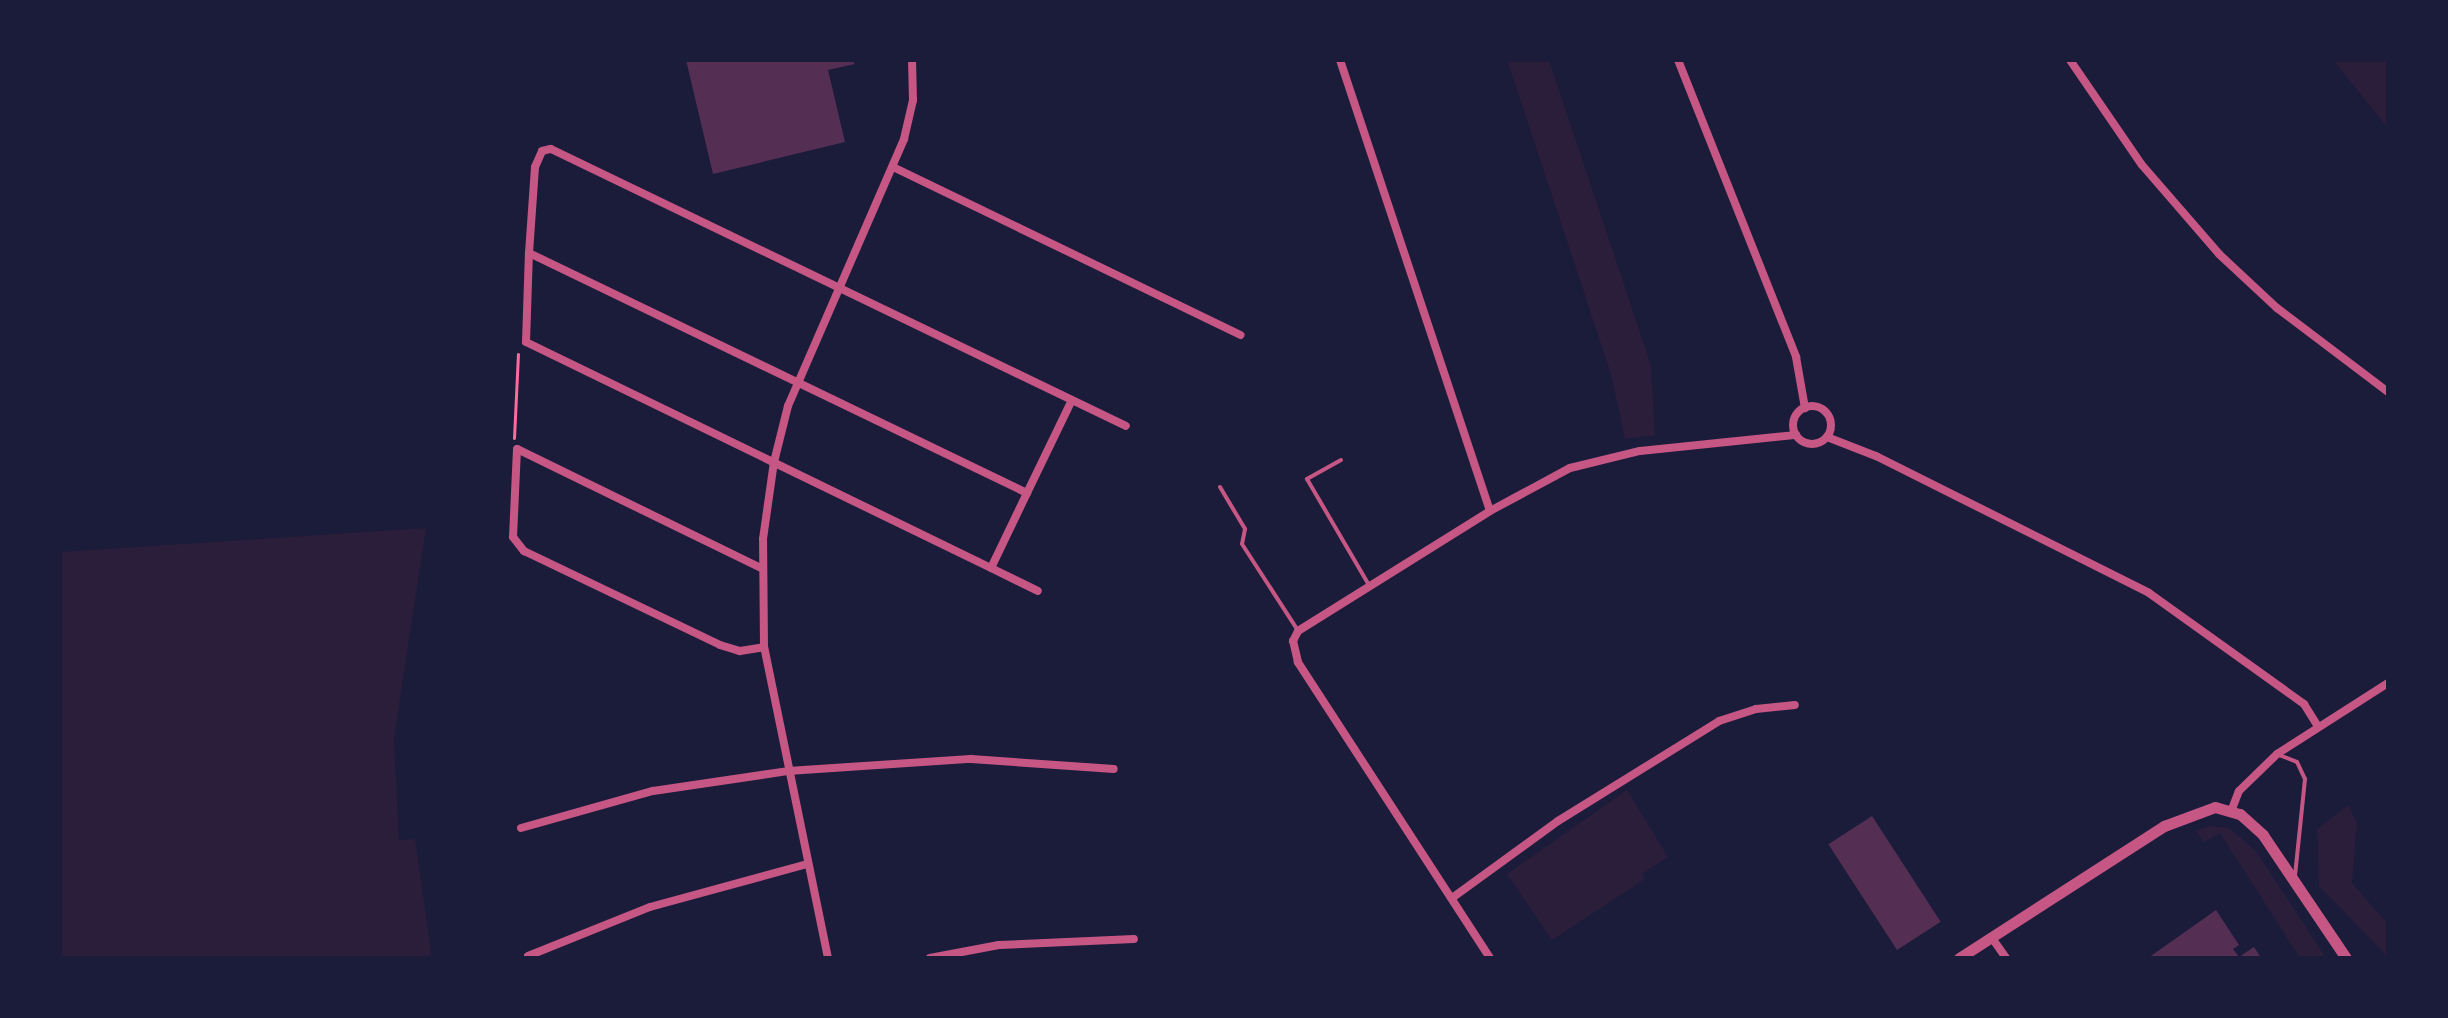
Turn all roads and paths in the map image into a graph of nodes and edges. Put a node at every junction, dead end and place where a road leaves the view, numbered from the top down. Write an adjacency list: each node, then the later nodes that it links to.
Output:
1 (912, 60): 5 (street)
2 (1340, 60): 22 (street)
3 (1678, 60): 13 (street)
4 (2070, 60): 11 (street)
5 (893, 167): 7 (street); 8 (street)
6 (529, 253): 7 (street); 9 (street); 10 (street)
7 (838, 288): 10 (street); 12 (street)
8 (1241, 335)
9 (526, 342): 17 (path); 19 (street)
10 (798, 379): 19 (street); 21 (street)
11 (2388, 392)
12 (1072, 400): 14 (street); 21 (street)
13 (1805, 408): 15 (street); 16 (street)
14 (1126, 426)
15 (1796, 435): 16 (street); 22 (street)
16 (1827, 437): 31 (street)
17 (517, 449): 23 (street); 28 (street)
18 (1341, 460): 25 (lane)
19 (774, 462): 23 (street); 24 (street)
20 (1220, 487): 27 (lane)
21 (1027, 493): 24 (street)
22 (1490, 511): 25 (street)
23 (761, 568): 28 (street)
24 (991, 568): 26 (street)
25 (1370, 587): 27 (street)
26 (1038, 591)
27 (1298, 631): 39 (street)
28 (764, 647): 34 (street)
29 (2388, 683): 31 (street)
30 (1795, 705): 39 (street)
31 (2318, 726): 32 (street)
32 (2277, 754): 35 (street); 38 (lane)
33 (1114, 769): 34 (street)
34 (788, 771): 36 (street); 37 (street)
35 (2232, 809): 38 (street); 40 (street)
36 (521, 828)
37 (807, 864): 42 (street); 43 (street)
38 (2294, 882): 48 (street)
39 (1452, 898): 45 (street)
40 (1992, 938): 46 (street); 47 (street)
41 (1134, 939): 44 (street)
42 (528, 956)
43 (828, 958)
44 (930, 958)
45 (1490, 958)
46 (1959, 958)
47 (2006, 958)
48 (2346, 958)

